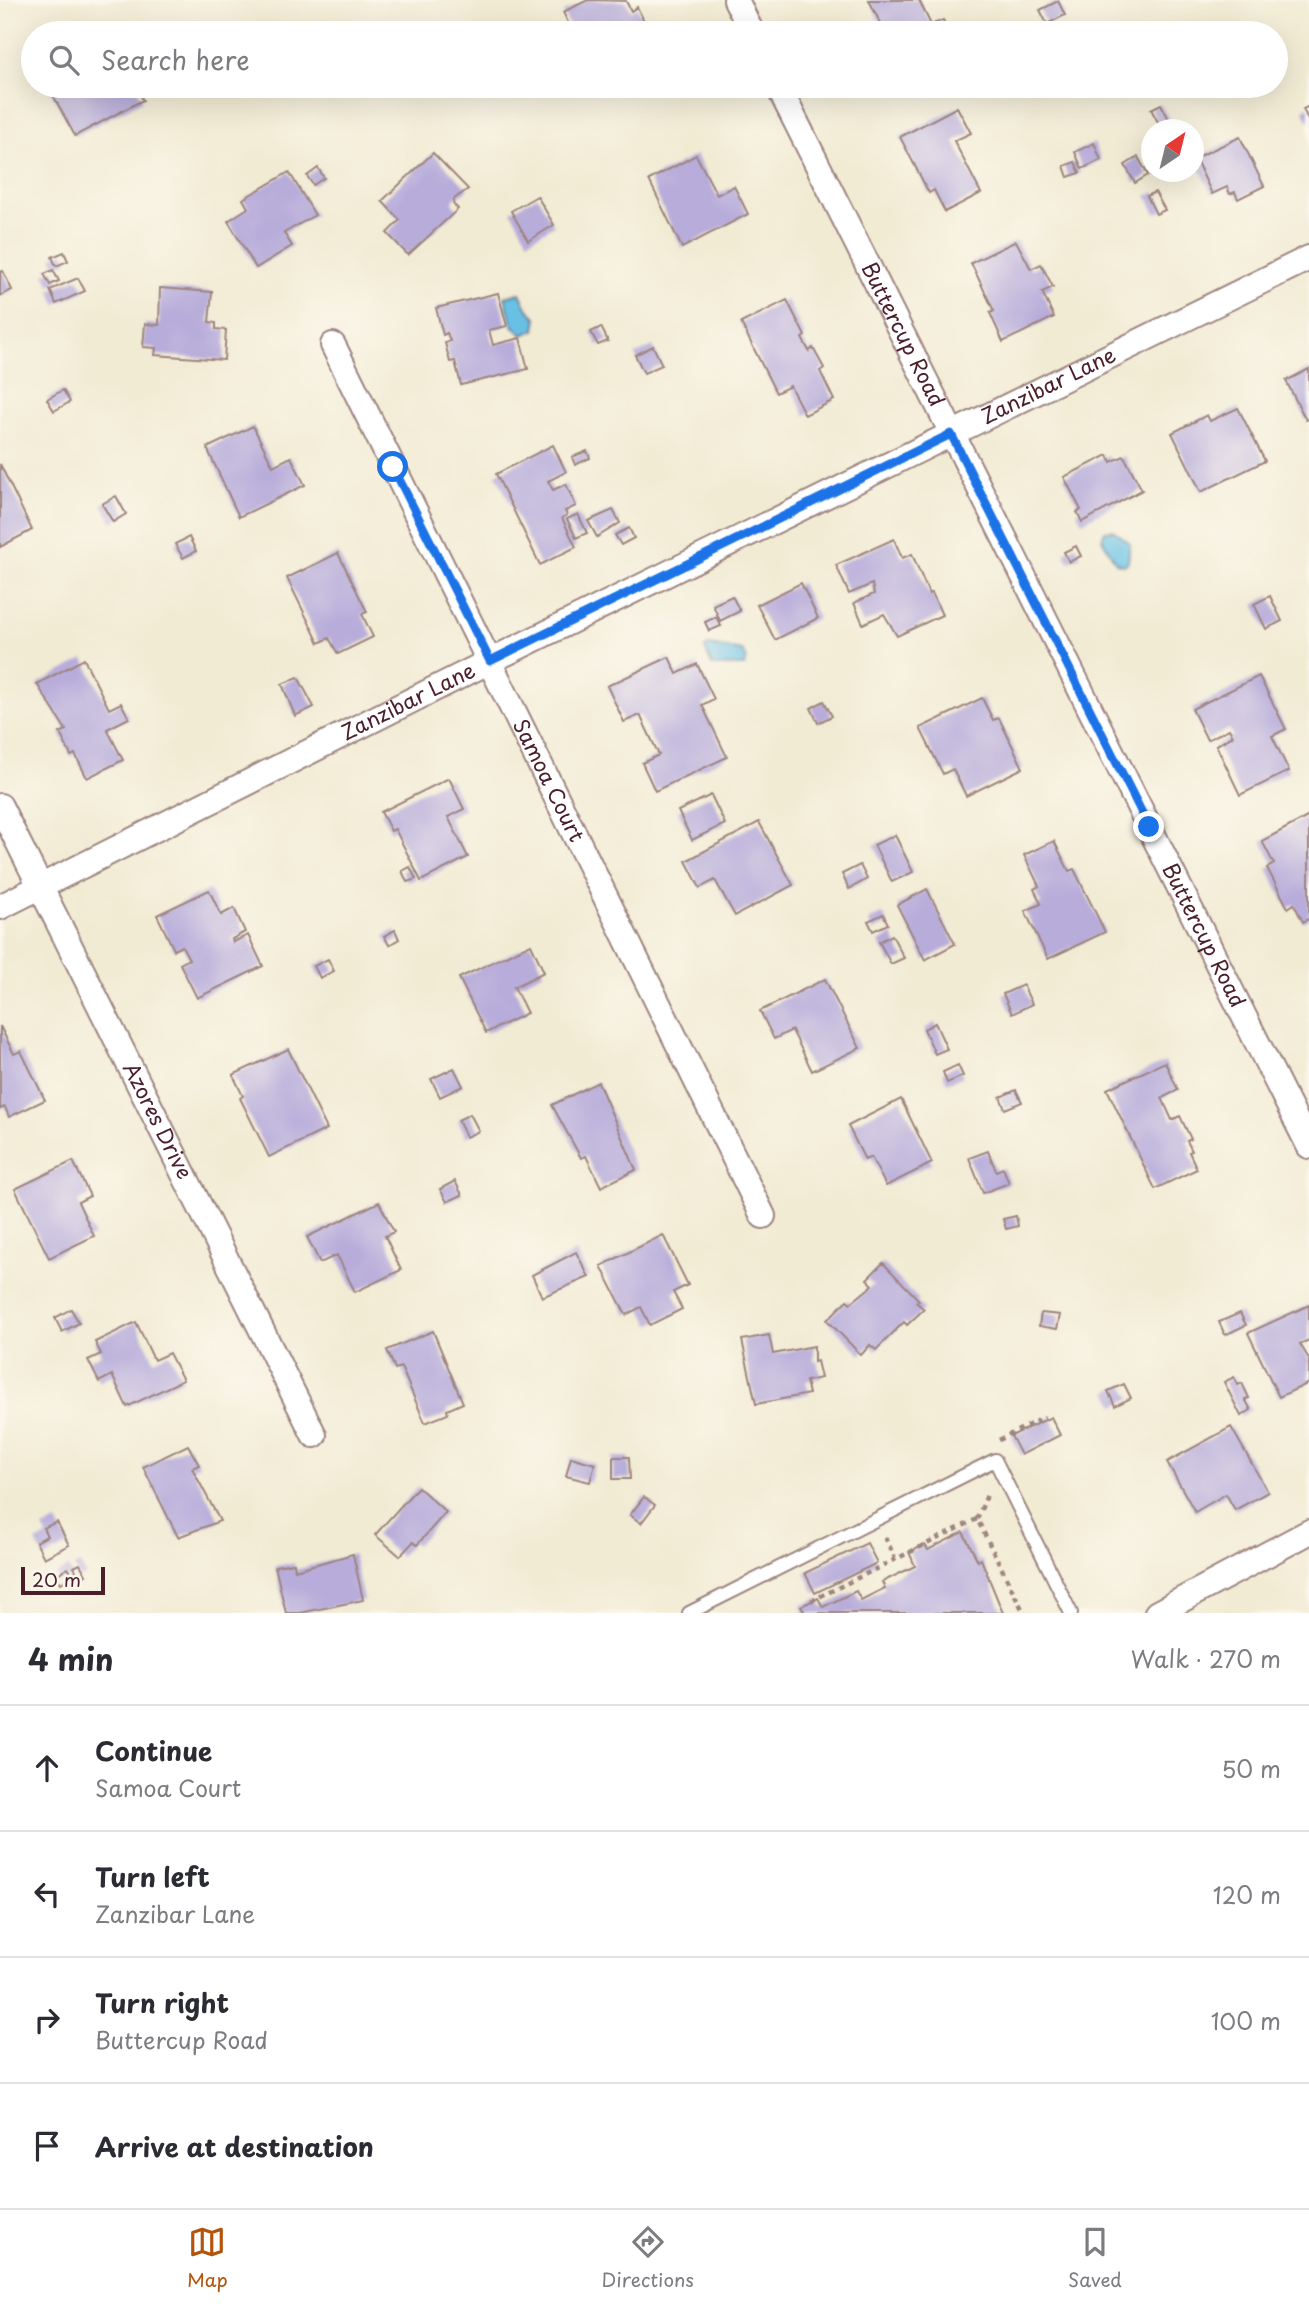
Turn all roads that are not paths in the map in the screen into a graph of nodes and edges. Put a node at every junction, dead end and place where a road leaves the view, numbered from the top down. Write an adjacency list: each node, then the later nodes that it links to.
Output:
1 (736, 0): 2 (street)
2 (746, 21)
3 (784, 98): 6 (street, Buttercup Road)
4 (1309, 258): 6 (street, Zanzibar Lane)
5 (333, 345): 7 (street, Samoa Court)
6 (951, 434): 7 (street, Zanzibar Lane); 11 (street, Buttercup Road)
7 (490, 661): 9 (street, Zanzibar Lane); 12 (street, Samoa Court)
8 (0, 806): 9 (street, Azores Drive)
9 (40, 887): 10 (street, Zanzibar Lane); 13 (street, Azores Drive)
10 (0, 907)
11 (1309, 1146)
12 (764, 1216)
13 (314, 1435)
14 (1309, 1532): 17 (street)
15 (688, 1613): 16 (lane)
16 (1071, 1613)
17 (1157, 1613)

